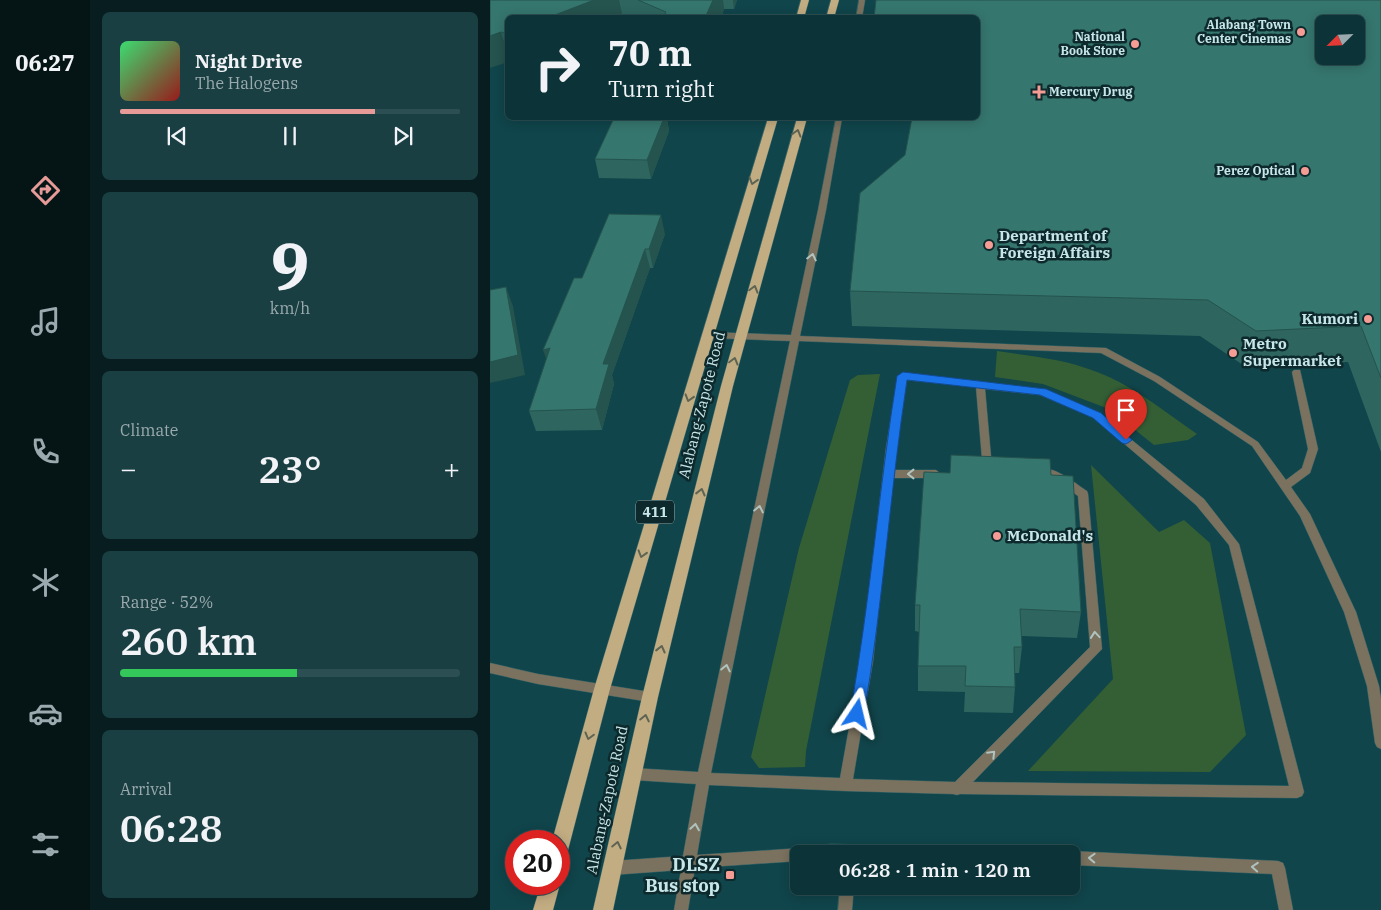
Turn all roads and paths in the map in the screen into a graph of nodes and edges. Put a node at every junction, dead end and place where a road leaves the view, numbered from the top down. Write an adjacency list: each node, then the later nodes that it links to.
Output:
1 (805, 0): 4 (highway)
2 (835, 0): 5 (highway)
3 (862, 0): 6 (lane)
4 (801, 15)
5 (831, 15)
6 (860, 15)
7 (772, 120): 10 (highway, Alabang-Zapote Road / 411, one-way to 10)
8 (801, 120): 11 (highway, Alabang-Zapote Road / 411, one-way to 8)
9 (839, 120): 12 (lane, one-way to 9)
10 (708, 335): 11 (lane); 21 (highway, Alabang-Zapote Road / 411, one-way to 21)
11 (740, 336): 12 (lane); 22 (highway, Alabang-Zapote Road / 411, one-way to 11)
12 (794, 339): 19 (lane); 25 (lane, one-way to 12)
13 (1297, 372): 19 (lane)
14 (980, 385): 15 (lane); 17 (lane); 27 (lane)
15 (888, 474): 16 (lane, one-way to 15); 26 (lane)
16 (948, 474)
17 (987, 474)
18 (1027, 474): 27 (lane, one-way to 18)
19 (1285, 487): 23 (lane)
20 (490, 668): 21 (lane)
21 (602, 689): 22 (lane); 28 (highway, Alabang-Zapote Road / 411, one-way to 28)
22 (650, 696): 24 (highway, Alabang-Zapote Road / 411, one-way to 22)
23 (1381, 742)
24 (632, 774): 25 (lane); 32 (highway, Alabang-Zapote Road / 411, one-way to 24)
25 (703, 779): 26 (lane); 31 (lane, one-way to 25)
26 (845, 785): 27 (lane)
27 (957, 789)
28 (564, 830)
29 (790, 855): 31 (lane)
30 (1080, 858): 39 (lane, one-way to 30)
31 (689, 864): 32 (lane); 37 (lane)
32 (612, 868): 36 (highway, Alabang-Zapote Road / 411)
33 (547, 895): 35 (highway)
34 (846, 895): 38 (lane)
35 (543, 910)
36 (603, 910)
37 (681, 910)
38 (845, 910)
39 (1286, 910)

